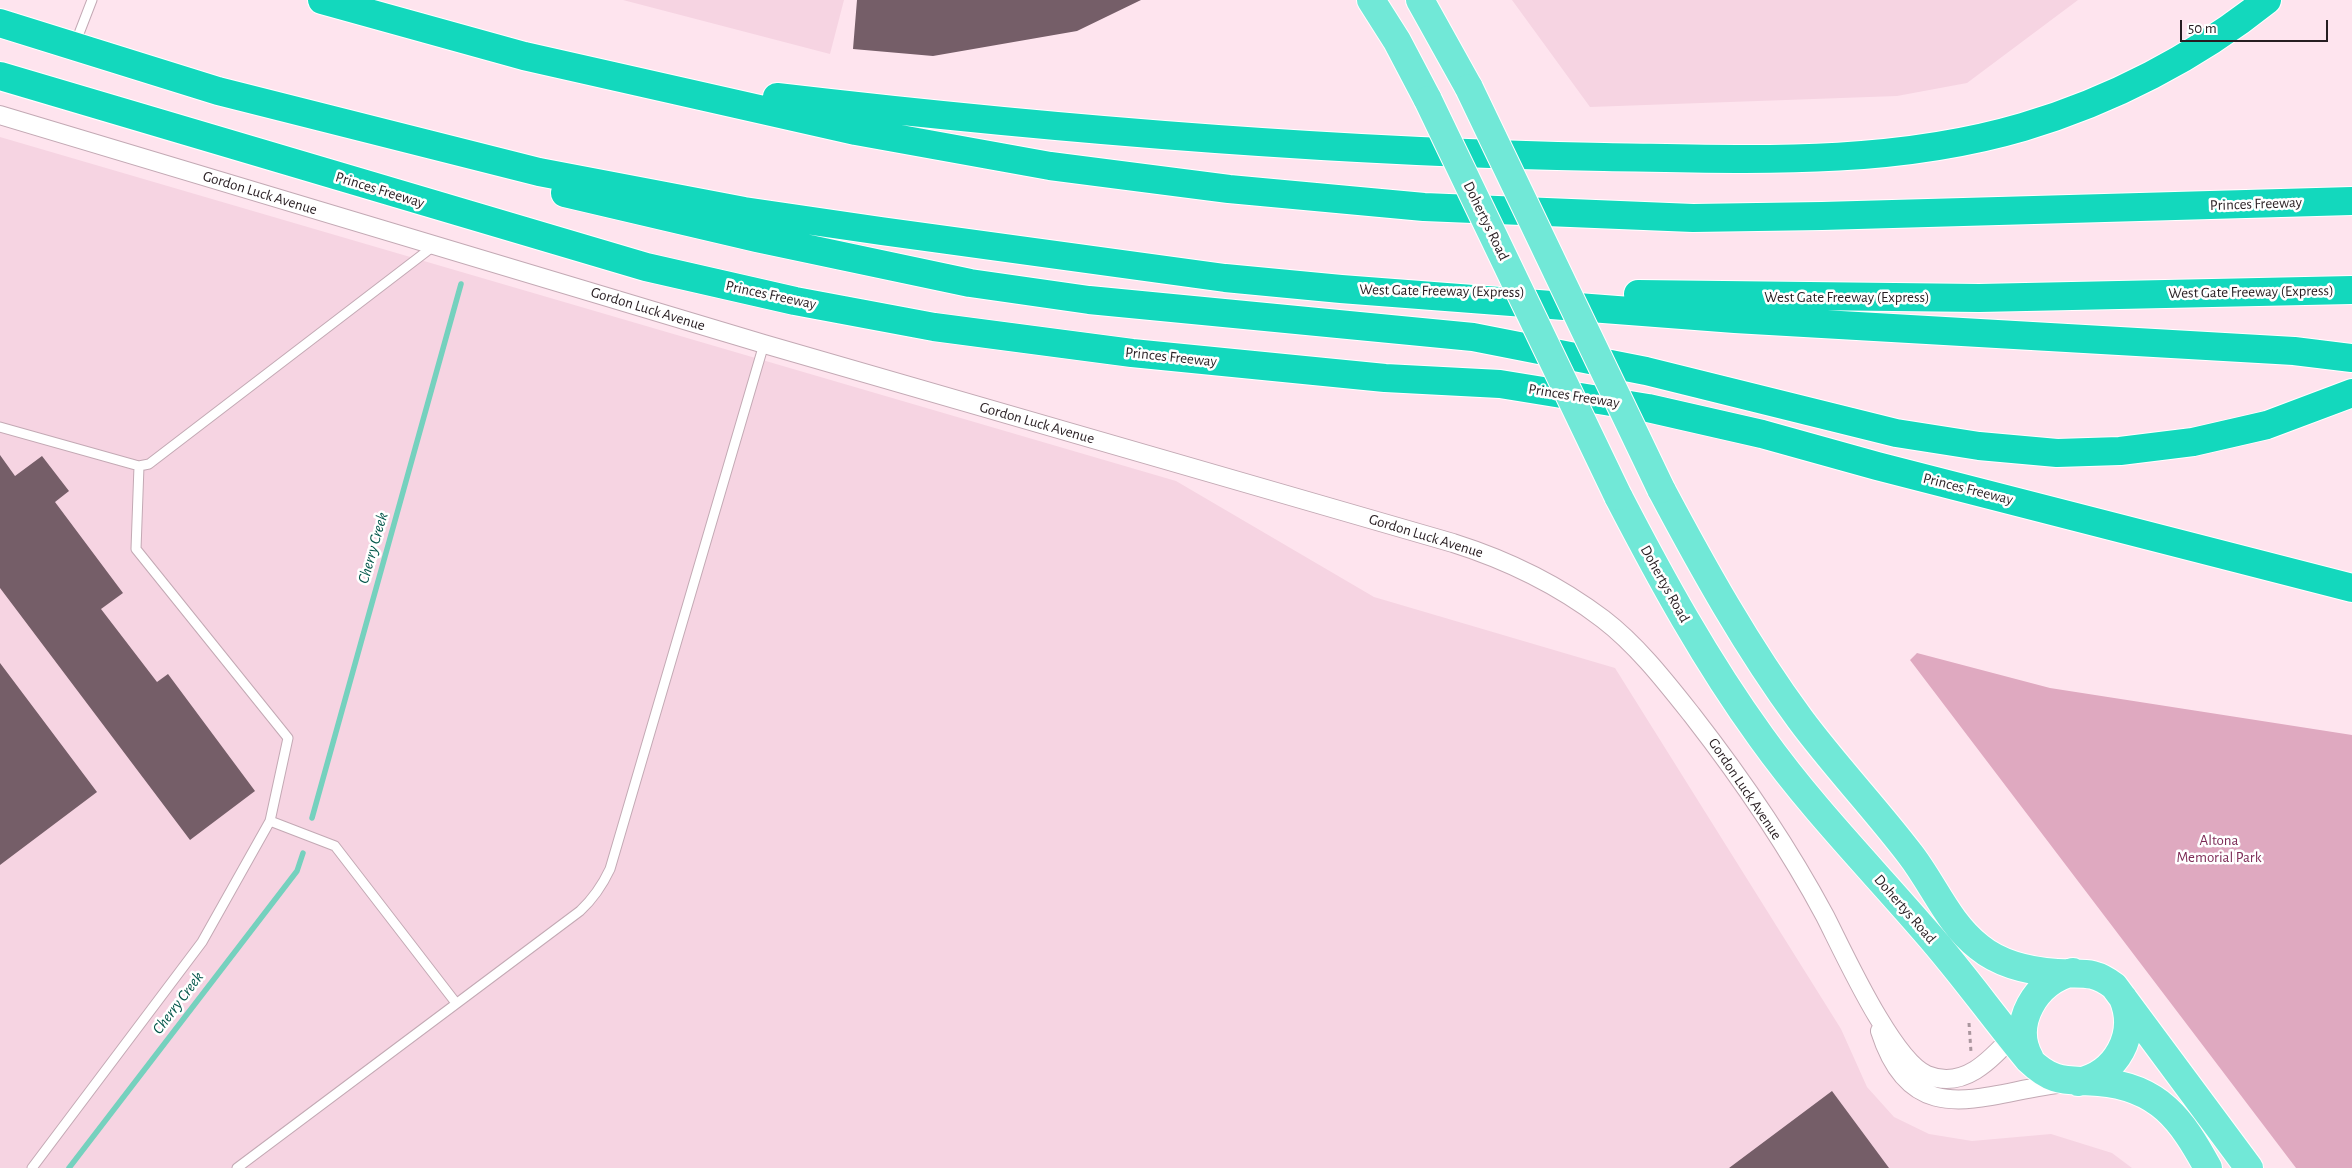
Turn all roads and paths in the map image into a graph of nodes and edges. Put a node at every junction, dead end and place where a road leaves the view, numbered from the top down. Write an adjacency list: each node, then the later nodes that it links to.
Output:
1 (92, 0): 7 (lane)
2 (322, 0): 8 (highway, Princes Freeway)
3 (1371, 0): 27 (main road, Dohertys Road, bridge)
4 (1420, 0): 23 (main road, Dohertys Road, bridge)
5 (2267, 0): 8 (highway)
6 (0, 23): 7 (highway)
7 (74, 45): 10 (highway)
8 (524, 56): 12 (highway, Princes Freeway)
9 (0, 76): 21 (highway, Princes Freeway)
10 (218, 91): 14 (highway); 18 (highway)
11 (0, 115): 13 (street, Gordon Luck Avenue)
12 (2352, 201)
13 (435, 245): 16 (street, Gordon Luck Avenue); 20 (lane)
14 (1341, 289): 15 (highway, West Gate Freeway (Express)); 17 (highway)
15 (2352, 290)
16 (764, 344): 25 (lane); 26 (street, Gordon Luck Avenue)
17 (2352, 358)
18 (2352, 393)
19 (0, 427): 20 (lane)
20 (139, 466): 22 (lane)
21 (2352, 588)
22 (270, 822): 25 (lane); 29 (lane)
23 (2074, 972): 24 (main road, Dohertys Road); 27 (main road)
24 (2122, 994): 28 (main road); 32 (main road, Dohertys Road)
25 (456, 1003): 30 (lane)
26 (1873, 1011): 27 (street, Gordon Luck Avenue); 28 (street, Gordon Luck Avenue)
27 (2017, 1031): 28 (main road, Dohertys Road)
28 (2075, 1082): 31 (main road, Dohertys Road)
29 (32, 1168)
30 (237, 1168)
31 (2208, 1168)
32 (2249, 1168)

